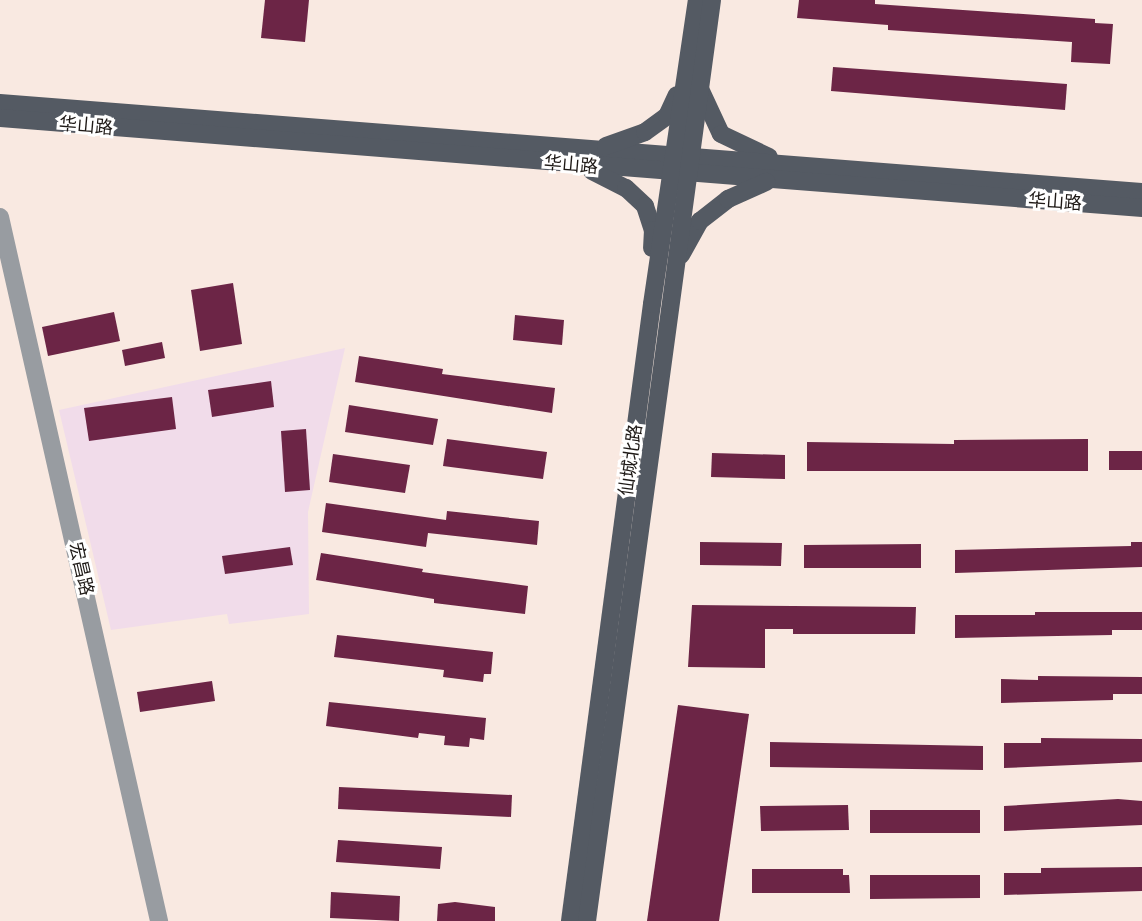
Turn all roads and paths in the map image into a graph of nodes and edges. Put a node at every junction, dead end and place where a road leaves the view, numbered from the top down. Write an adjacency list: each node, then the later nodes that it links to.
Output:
1 (697, 0): 3 (main road, 仙城北路)
2 (712, 0): 4 (main road, 仙城北路)
3 (686, 74): 7 (main road); 9 (main road, 仙城北路)
4 (700, 87): 8 (main road); 9 (main road, 仙城北路)
5 (0, 103): 7 (main road)
6 (0, 118): 10 (main road, 华山路)
7 (595, 149): 9 (main road)
8 (788, 164): 9 (main road); 12 (main road)
9 (681, 165): 10 (main road, 华山路); 11 (main road, 华山路); 15 (main road, 仙城北路); 16 (main road, 仙城北路)
10 (582, 166): 16 (main road)
11 (768, 181): 13 (main road, 华山路); 15 (main road)
12 (1142, 192)
13 (1142, 208)
14 (0, 217): 17 (street, 宏昌路)
15 (676, 265): 19 (main road, 仙城北路)
16 (652, 304): 18 (main road, 仙城北路)
17 (159, 921)
18 (570, 921)
19 (587, 921)

